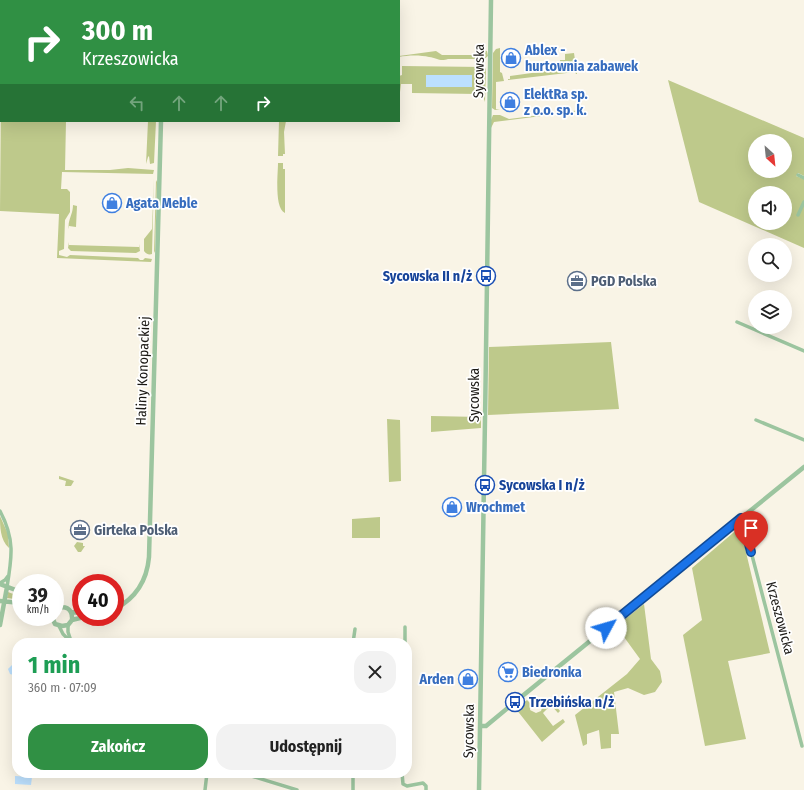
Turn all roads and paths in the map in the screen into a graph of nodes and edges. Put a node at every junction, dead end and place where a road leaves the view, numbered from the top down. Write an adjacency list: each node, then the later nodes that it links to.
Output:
1 (491, 0): 34 (street, Sycowska)
2 (161, 122): 19 (street, Haliny Konopackiej)
3 (798, 175): 4 (street)
4 (804, 178)
5 (804, 202): 6 (street)
6 (798, 216)
7 (736, 322): 8 (street)
8 (804, 352)
9 (756, 420): 10 (street)
10 (804, 440)
11 (804, 467): 13 (street)
12 (0, 511): 14 (street)
13 (741, 518): 34 (street); 35 (street, Krzeszowicka)
14 (8, 575): 15 (street); 16 (street)
15 (0, 584): 16 (street)
16 (8, 587): 17 (street); 18 (street)
17 (12, 589)
18 (3, 601): 20 (street)
19 (124, 603)
20 (1, 606): 25 (street)
21 (64, 608): 22 (street)
22 (71, 612): 23 (street)
23 (72, 620): 24 (street)
24 (68, 624): 27 (street); 31 (street)
25 (0, 625)
26 (59, 626): 30 (street)
27 (64, 626)
28 (405, 627): 33 (street)
29 (355, 629): 32 (street)
30 (68, 638)
31 (70, 638)
32 (354, 638)
33 (405, 638)
34 (480, 726): 44 (street, Sycowska)
35 (802, 746)
36 (206, 778): 40 (street)
37 (260, 778): 41 (street)
38 (353, 778): 42 (street)
39 (402, 778): 43 (street)
40 (205, 790)
41 (297, 790)
42 (353, 790)
43 (426, 790)
44 (479, 790)

